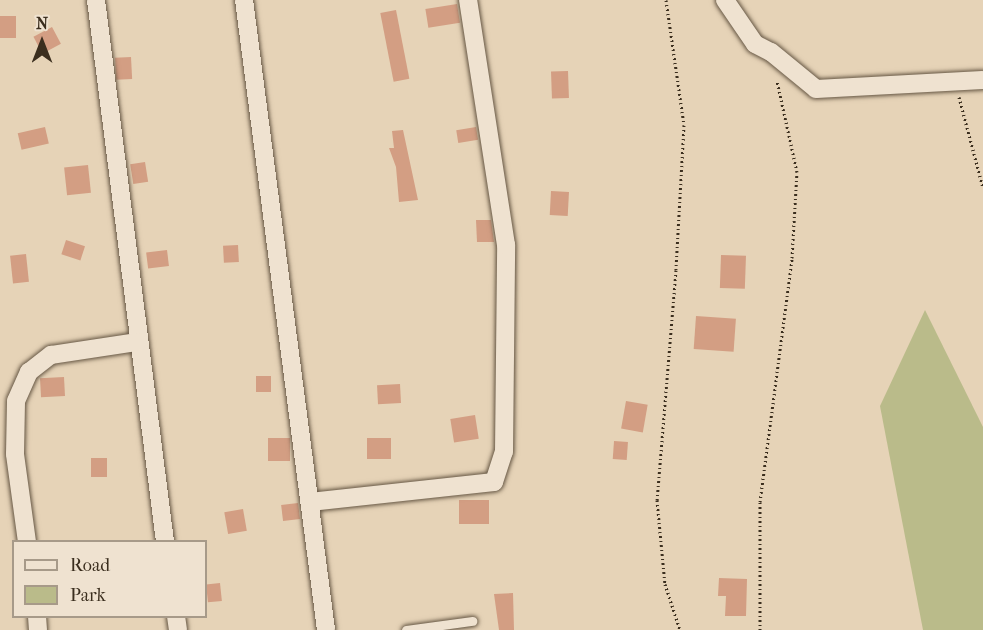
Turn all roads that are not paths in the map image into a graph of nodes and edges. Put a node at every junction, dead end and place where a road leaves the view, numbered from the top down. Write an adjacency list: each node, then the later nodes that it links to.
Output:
1 (96, 0): 6 (street)
2 (244, 0): 7 (street)
3 (468, 0): 7 (street)
4 (725, 0): 5 (street)
5 (983, 80)
6 (137, 342): 8 (street); 9 (street)
7 (310, 502): 11 (street)
8 (27, 540)
9 (165, 540)
10 (472, 621): 12 (lane)
11 (326, 630)
12 (406, 630)

